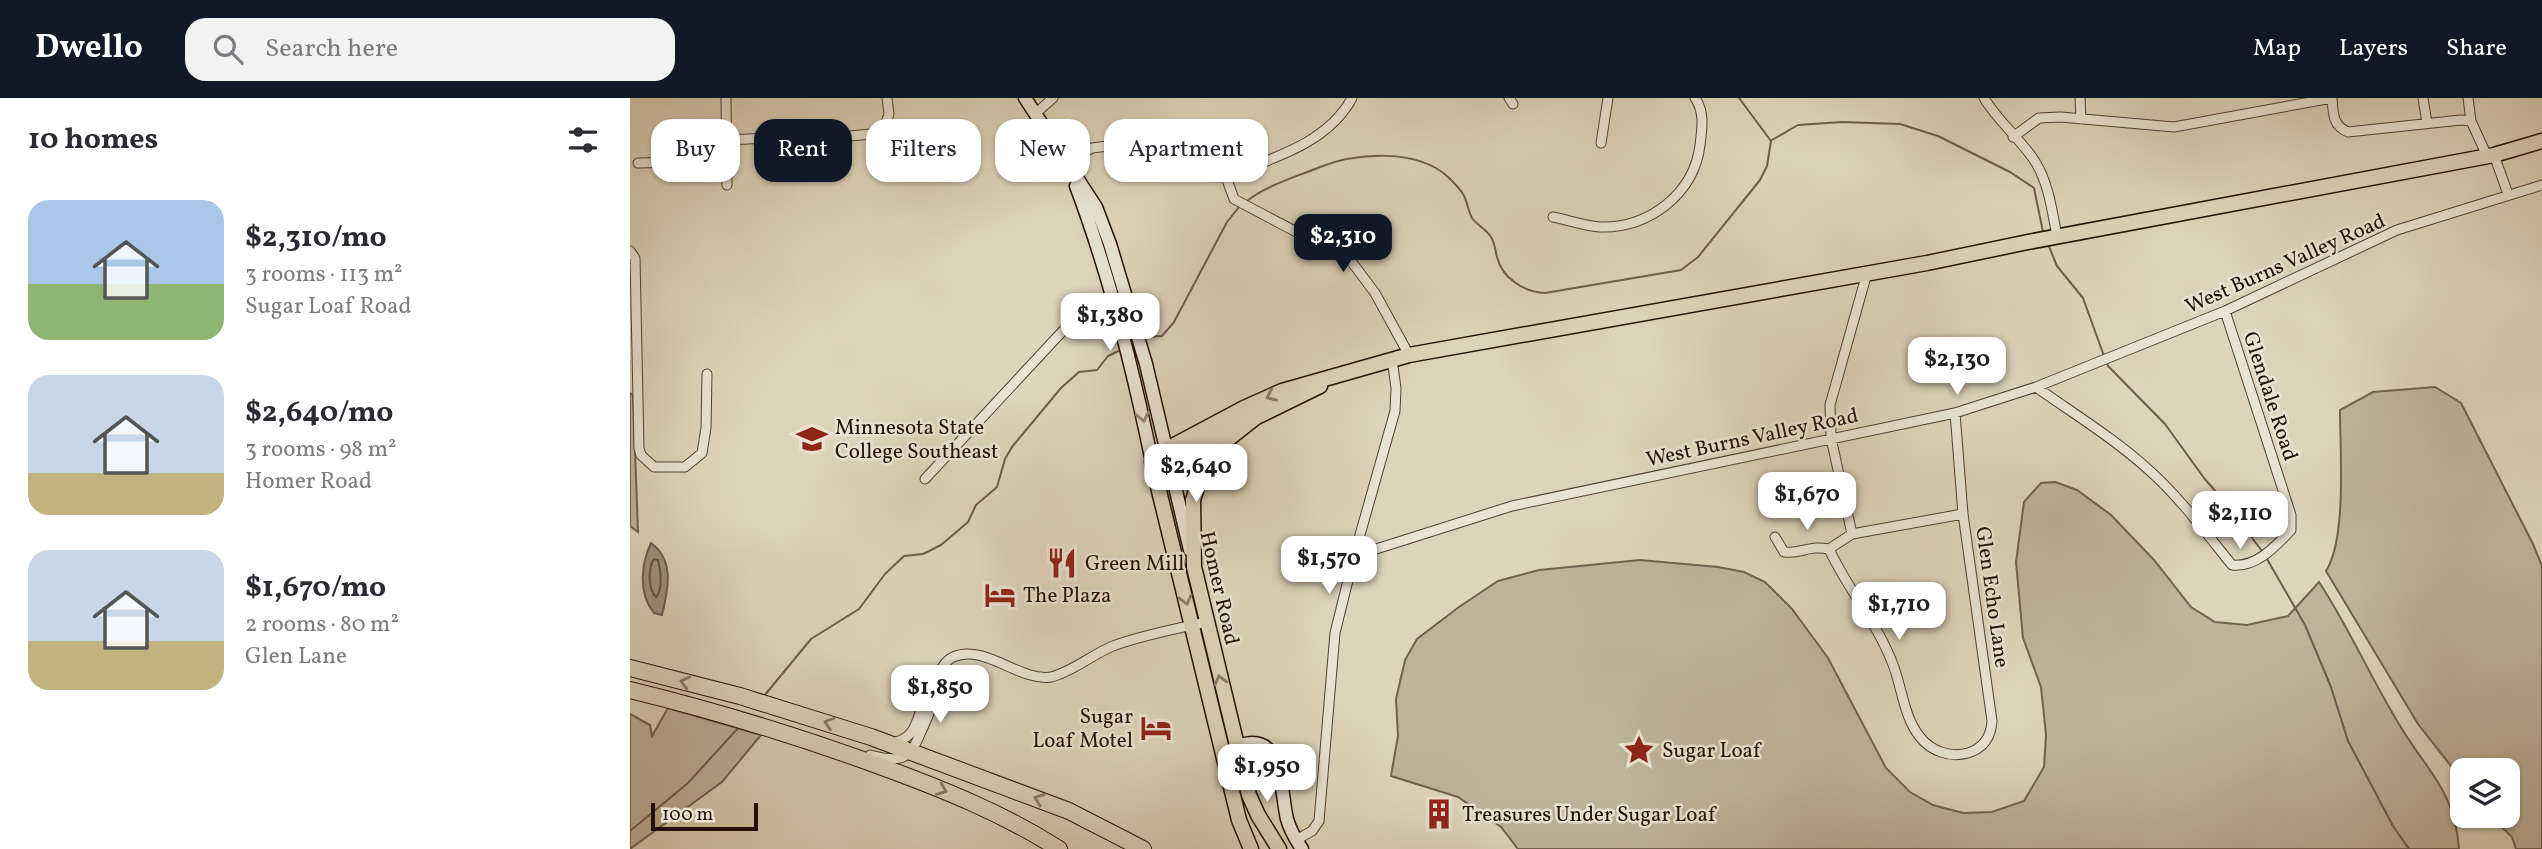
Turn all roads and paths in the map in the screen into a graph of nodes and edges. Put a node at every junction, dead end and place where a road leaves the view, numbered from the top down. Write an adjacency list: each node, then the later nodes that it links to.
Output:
1 (726, 98): 14 (street)
2 (887, 98): 20 (street)
3 (1025, 98): 13 (street, Homer Road)
4 (1053, 98): 13 (street)
5 (1352, 98): 24 (street)
6 (1608, 98): 22 (street)
7 (1695, 98): 34 (street)
8 (1984, 98): 19 (street)
9 (2080, 98): 16 (street)
10 (2332, 98): 16 (street); 18 (street)
11 (2423, 98): 18 (street)
12 (2468, 98): 17 (street)
13 (1035, 114): 15 (street, Homer Road)
14 (726, 119)
15 (1038, 119)
16 (2081, 119): 19 (street)
17 (2471, 121): 18 (street); 23 (street)
18 (2427, 123)
19 (2013, 137): 35 (street)
20 (740, 140)
21 (2542, 141): 23 (main road)
22 (1601, 143)
23 (2490, 156): 33 (street); 35 (main road)
24 (1268, 159)
25 (638, 163): 26 (street)
26 (651, 163)
27 (727, 182): 32 (street)
28 (1074, 182): 38 (street, Homer Road)
29 (1080, 182): 48 (street, Homer Road)
30 (1228, 182): 40 (street)
31 (2542, 185): 33 (street, West Burns Valley Road)
32 (727, 186)
33 (2508, 194): 39 (street, West Burns Valley Road)
34 (1553, 217)
35 (2057, 236): 37 (main road)
36 (630, 251): 43 (street)
37 (1867, 273): 40 (main road); 47 (street)
38 (1116, 310): 49 (street, Homer Road, one-way to 49); 50 (street)
39 (2225, 311): 44 (street, West Burns Valley Road); 44 (street, Glendale Road)
40 (1409, 355): 41 (main road)
41 (1392, 359): 42 (main road); 55 (street)
42 (1359, 367): 46 (main road); 48 (main road, one-way to 48)
43 (707, 374)
44 (2036, 387): 45 (street, West Burns Valley Road)
45 (1955, 413): 47 (street, West Burns Valley Road); 51 (street, Glen Echo Lane)
46 (1255, 418): 48 (main road); 56 (main road)
47 (1831, 438): 52 (street); 55 (street, West Burns Valley Road)
48 (1168, 455): 49 (main road); 56 (street, Homer Road)
49 (1152, 462): 57 (main road, Homer Road, one-way to 57)
50 (925, 479)
51 (1963, 513): 52 (street); 54 (street, Glen Echo Lane)
52 (1852, 534): 54 (street)
53 (1775, 537): 54 (street)
54 (1829, 549)
55 (1354, 556): 65 (street)
56 (1194, 567): 57 (main road, Homer Road)
57 (1199, 624): 60 (street); 62 (main road, Homer Road, one-way to 57); 68 (main road, Homer Road)
58 (630, 668): 61 (highway, one-way to 58)
59 (630, 690): 63 (highway)
60 (933, 691): 61 (street); 64 (street)
61 (887, 743): 64 (highway)
62 (1237, 746): 65 (street); 69 (main road, Homer Road)
63 (829, 748): 64 (street); 66 (highway, one-way to 66)
64 (912, 752): 67 (highway, one-way to 64)
65 (1299, 844)
66 (1059, 849)
67 (1143, 849)
68 (1251, 849)
69 (1279, 849)

